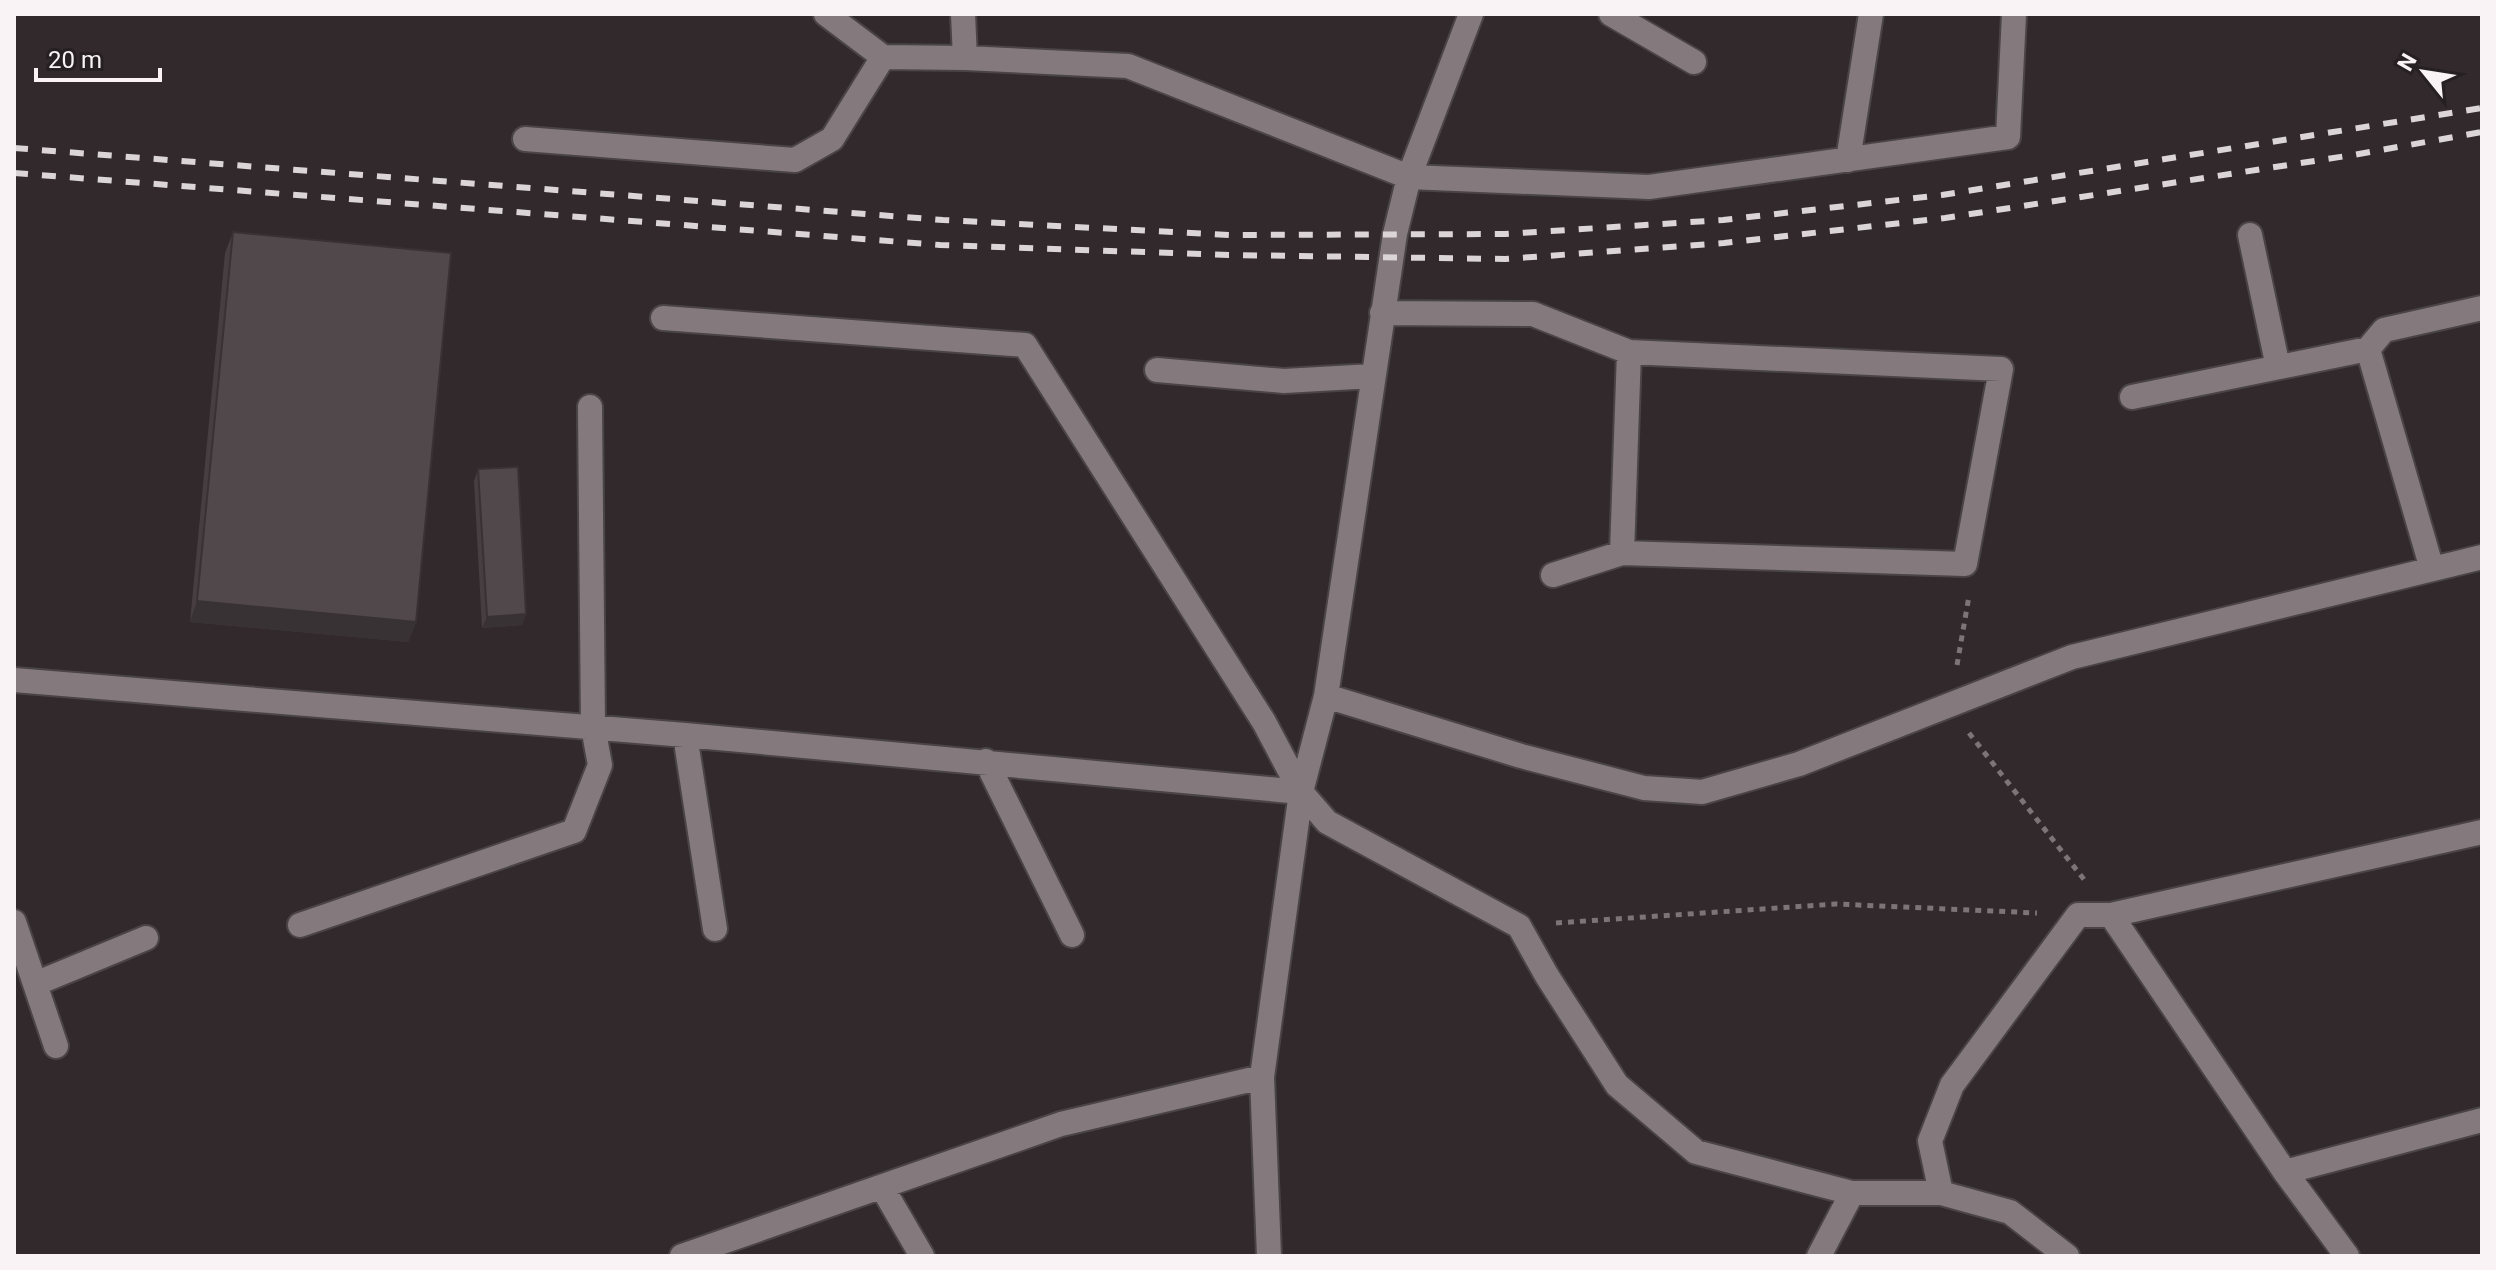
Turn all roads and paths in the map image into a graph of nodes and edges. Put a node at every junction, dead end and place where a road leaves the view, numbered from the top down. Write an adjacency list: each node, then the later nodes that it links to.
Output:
1 (826, 14): 7 (street)
2 (963, 14): 8 (street)
3 (1611, 14): 9 (street)
4 (1871, 14): 11 (street)
5 (2014, 14): 11 (street)
6 (1468, 15): 12 (street)
7 (883, 57): 8 (street); 10 (street)
8 (965, 58): 12 (street)
9 (1694, 62)
10 (525, 139)
11 (1848, 160): 12 (street)
12 (1409, 177): 15 (street)
13 (2250, 235): 19 (street)
14 (2482, 308): 17 (street)
15 (1382, 313): 18 (street); 21 (street)
16 (663, 318): 35 (street)
17 (2368, 349): 19 (street); 27 (street)
18 (1629, 352): 24 (street); 26 (street)
19 (2278, 367): 22 (street)
20 (1157, 370): 21 (street)
21 (1373, 376): 30 (street)
22 (2132, 397)
23 (590, 407): 32 (street)
24 (1622, 553): 26 (street); 28 (street)
25 (2482, 557): 27 (street)
26 (1965, 564): 31 (path)
27 (2432, 569): 31 (street)
28 (1553, 575)
29 (14, 680): 32 (street)
30 (1326, 696): 31 (street); 35 (street)
31 (1951, 704): 38 (path)
32 (593, 727): 33 (street); 40 (street)
33 (685, 735): 34 (street); 42 (street)
34 (986, 761): 35 (street); 43 (street)
35 (1301, 792): 41 (street); 47 (street)
36 (2482, 832): 38 (street)
37 (2078, 915): 38 (street); 41 (path); 52 (street)
38 (2111, 915): 49 (street)
39 (14, 922): 45 (street)
40 (300, 925)
41 (1519, 926): 51 (street)
42 (715, 929)
43 (1072, 935)
44 (146, 938): 45 (street)
45 (35, 984): 46 (street)
46 (56, 1046)
47 (1262, 1077): 50 (street); 55 (street)
48 (2482, 1120): 49 (street)
49 (2285, 1172): 58 (street)
50 (882, 1187): 53 (street); 54 (street)
51 (1852, 1193): 52 (street); 56 (street)
52 (1941, 1193): 57 (street)
53 (682, 1256)
54 (922, 1256)
55 (1269, 1256)
56 (1819, 1256)
57 (2067, 1256)
58 (2347, 1256)

